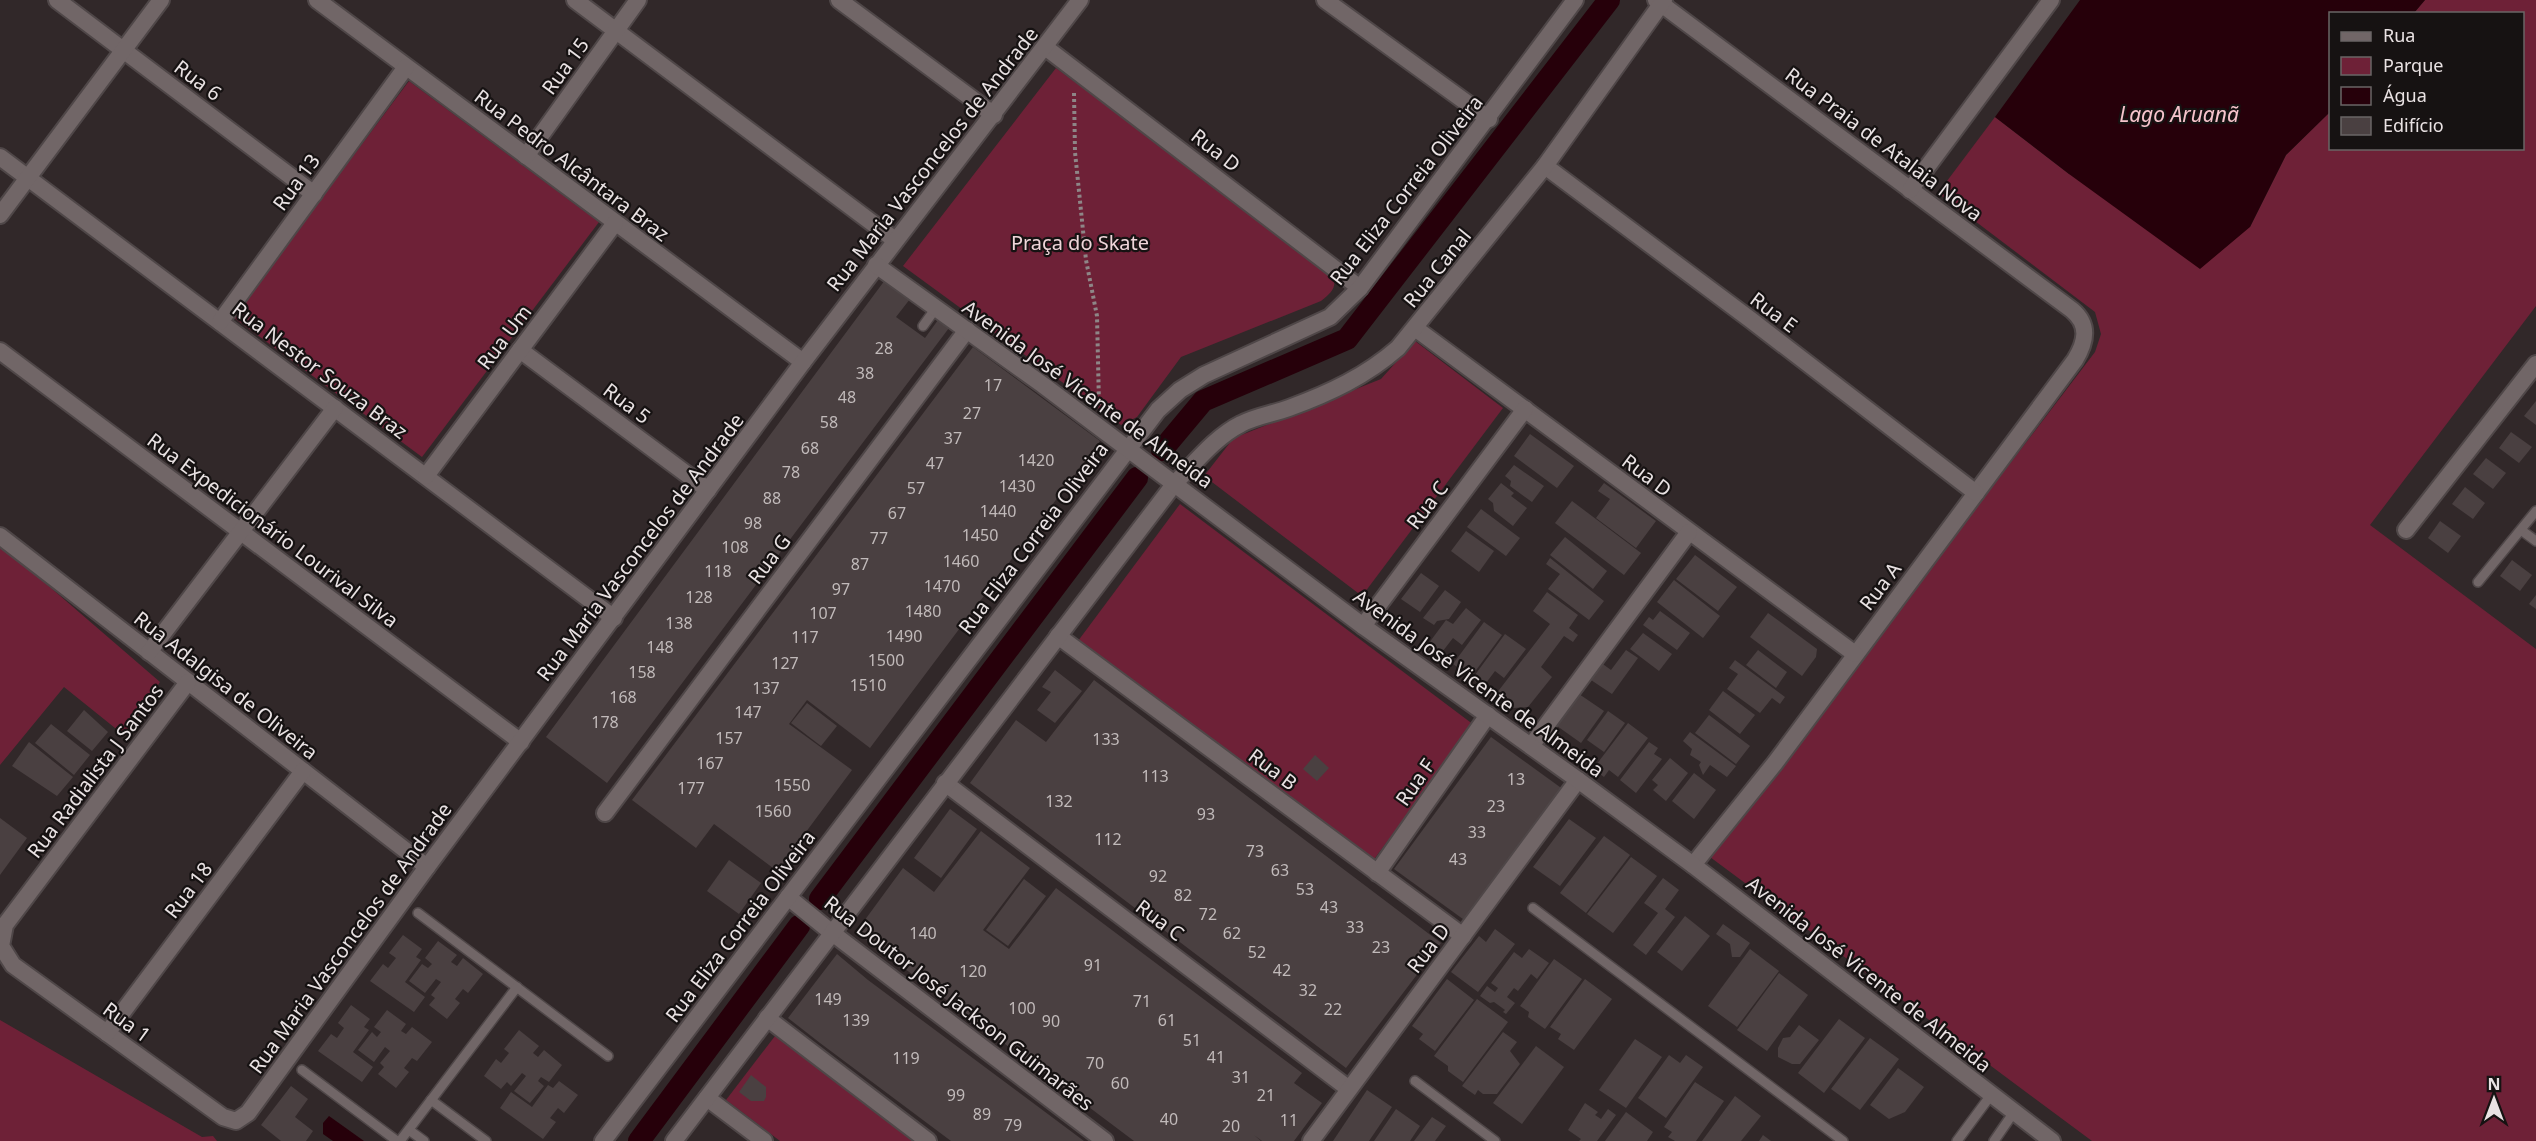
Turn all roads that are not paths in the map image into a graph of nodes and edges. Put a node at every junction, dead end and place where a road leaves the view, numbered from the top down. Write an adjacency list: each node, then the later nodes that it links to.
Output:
1 (57, 0): 14 (street, Rua 6)
2 (161, 0): 14 (street)
3 (317, 0): 15 (street, Rua Pedro Alcântara Braz)
4 (575, 0): 12 (street)
5 (638, 0): 12 (street, Rua 15)
6 (838, 0): 16 (street)
7 (1080, 0): 13 (street, Rua Maria Vasconcelos de Andrade)
8 (1325, 0): 17 (street)
9 (1575, 0): 17 (street, Rua Eliza Correia Oliveira)
10 (2051, 0): 22 (street)
11 (1660, 1): 20 (street, Rua Canal); 22 (street, Rua Praia de Atalaia Nova)
12 (616, 31): 18 (street, Rua 15); 26 (street)
13 (1045, 47): 16 (street, Rua Maria Vasconcelos de Andrade); 28 (street, Rua D)
14 (123, 50): 21 (street); 23 (street, Rua 6)
15 (406, 67): 18 (street, Rua Pedro Alcântara Braz); 23 (street, Rua 13)
16 (994, 115): 26 (street, Rua Maria Vasconcelos de Andrade)
17 (1489, 119): 28 (street, Rua Eliza Correia Oliveira)
18 (526, 156): 25 (street, Rua Pedro Alcântara Braz)
19 (0, 157): 21 (street, Rua Nestor Souza Braz)
20 (1545, 166): 33 (street, Rua Canal); 45 (street, Rua E)
21 (28, 178): 24 (street); 30 (street, Rua Nestor Souza Braz)
22 (1910, 190): 32 (street, Rua Praia de Atalaia Nova)
23 (314, 194): 30 (street, Rua 13)
24 (0, 215)
25 (615, 223): 35 (street, Rua Um); 37 (street, Rua Pedro Alcântara Braz)
26 (896, 240): 27 (street, Rua Maria Vasconcelos de Andrade)
27 (876, 265): 29 (street, Avenida José Vicente de Almeida); 37 (street, Rua Maria Vasconcelos de Andrade)
28 (1360, 288): 41 (street, Rua Eliza Correia Oliveira)
29 (936, 308): 31 (lane); 34 (street, Avenida José Vicente de Almeida)
30 (220, 322): 39 (street, Rua Nestor Souza Braz)
31 (923, 326)
32 (2084, 326): 45 (street, Rua A)
33 (1415, 328): 40 (street, Rua D); 43 (street, Rua Canal)
34 (967, 330): 41 (street, Avenida José Vicente de Almeida); 66 (street, Rua G)
35 (520, 350): 42 (street, Rua Um); 44 (street, Rua 5)
36 (0, 351): 49 (street, Rua Expedicionário Lourival Silva)
37 (803, 362): 44 (street, Rua Maria Vasconcelos de Andrade)
38 (2536, 364): 47 (street)
39 (335, 408): 42 (street, Rua Nestor Souza Braz); 49 (street)
40 (1525, 409): 50 (street, Rua D); 55 (street, Rua C)
41 (1128, 448): 43 (street, Avenida José Vicente de Almeida); 70 (street, Rua Eliza Correia Oliveira)
42 (426, 476): 54 (street, Rua Nestor Souza Braz)
43 (1175, 483): 55 (street, Avenida José Vicente de Almeida); 56 (street)
44 (708, 490): 54 (street, Rua Maria Vasconcelos de Andrade)
45 (1976, 493): 58 (street, Rua A)
46 (2536, 511): 48 (lane)
47 (2406, 530)
48 (2521, 530): 52 (lane); 53 (lane)
49 (241, 532): 57 (street); 61 (street, Rua Expedicionário Lourival Silva)
50 (1689, 532): 58 (street, Rua D); 62 (street)
51 (0, 536): 57 (street, Rua Adalgisa de Oliveira)
52 (2536, 541)
53 (2478, 582)
54 (614, 618): 61 (street, Rua Maria Vasconcelos de Andrade)
55 (1363, 627): 60 (street, Avenida José Vicente de Almeida)
56 (1058, 636): 65 (street); 69 (street, Rua B)
57 (149, 652): 59 (street, Rua Adalgisa de Oliveira)
58 (1855, 654): 67 (street, Rua A)
59 (188, 682): 63 (street, Rua Adalgisa de Oliveira); 75 (street, Rua Radialista J Santos)
60 (1488, 715): 62 (street, Avenida José Vicente de Almeida); 69 (street, Rua F)
61 (521, 742): 68 (street, Rua Maria Vasconcelos de Andrade)
62 (1531, 746): 64 (street, Avenida José Vicente de Almeida)
63 (303, 771): 68 (street, Rua Adalgisa de Oliveira); 78 (street, Rua 18)
64 (1578, 780): 67 (street, Avenida José Vicente de Almeida); 74 (street, Rua D)
65 (945, 783): 73 (street); 82 (street, Rua C)
66 (605, 813)
67 (1693, 865): 83 (street, Avenida José Vicente de Almeida)
68 (427, 867): 87 (street, Rua Maria Vasconcelos de Andrade)
69 (1377, 873): 74 (street, Rua B)
70 (788, 897): 73 (street, Rua Doutor José Jackson Guimarães); 92 (street, Rua Eliza Correia Oliveira)
71 (1533, 908): 99 (lane)
72 (418, 913): 76 (lane)
73 (831, 932): 77 (street); 96 (street, Rua Doutor José Jackson Guimarães)
74 (1462, 936): 82 (street, Rua D)
75 (1, 946): 78 (street, Rua 1)
76 (517, 987): 79 (lane); 85 (lane)
77 (766, 1018): 84 (street); 95 (street)
78 (107, 1034): 87 (street, Rua 1)
79 (608, 1056)
80 (302, 1070): 89 (lane)
81 (1415, 1081): 98 (lane)
82 (1349, 1089): 97 (street, Rua D)
83 (1991, 1095): 86 (street, Avenida José Vicente de Almeida); 100 (lane)
84 (706, 1098): 93 (street); 94 (street)
85 (431, 1100): 88 (lane); 91 (lane)
86 (2014, 1112): 101 (lane); 102 (street, Avenida José Vicente de Almeida)
87 (236, 1121)
88 (409, 1130): 89 (lane); 90 (lane)
89 (398, 1141)
90 (424, 1141)
91 (486, 1141)
92 (603, 1141)
93 (674, 1141)
94 (764, 1141)
95 (928, 1141)
96 (1105, 1141)
97 (1311, 1141)
98 (1495, 1141)
99 (1843, 1141)
100 (1957, 1141)
101 (1994, 1141)
102 (2052, 1141)

